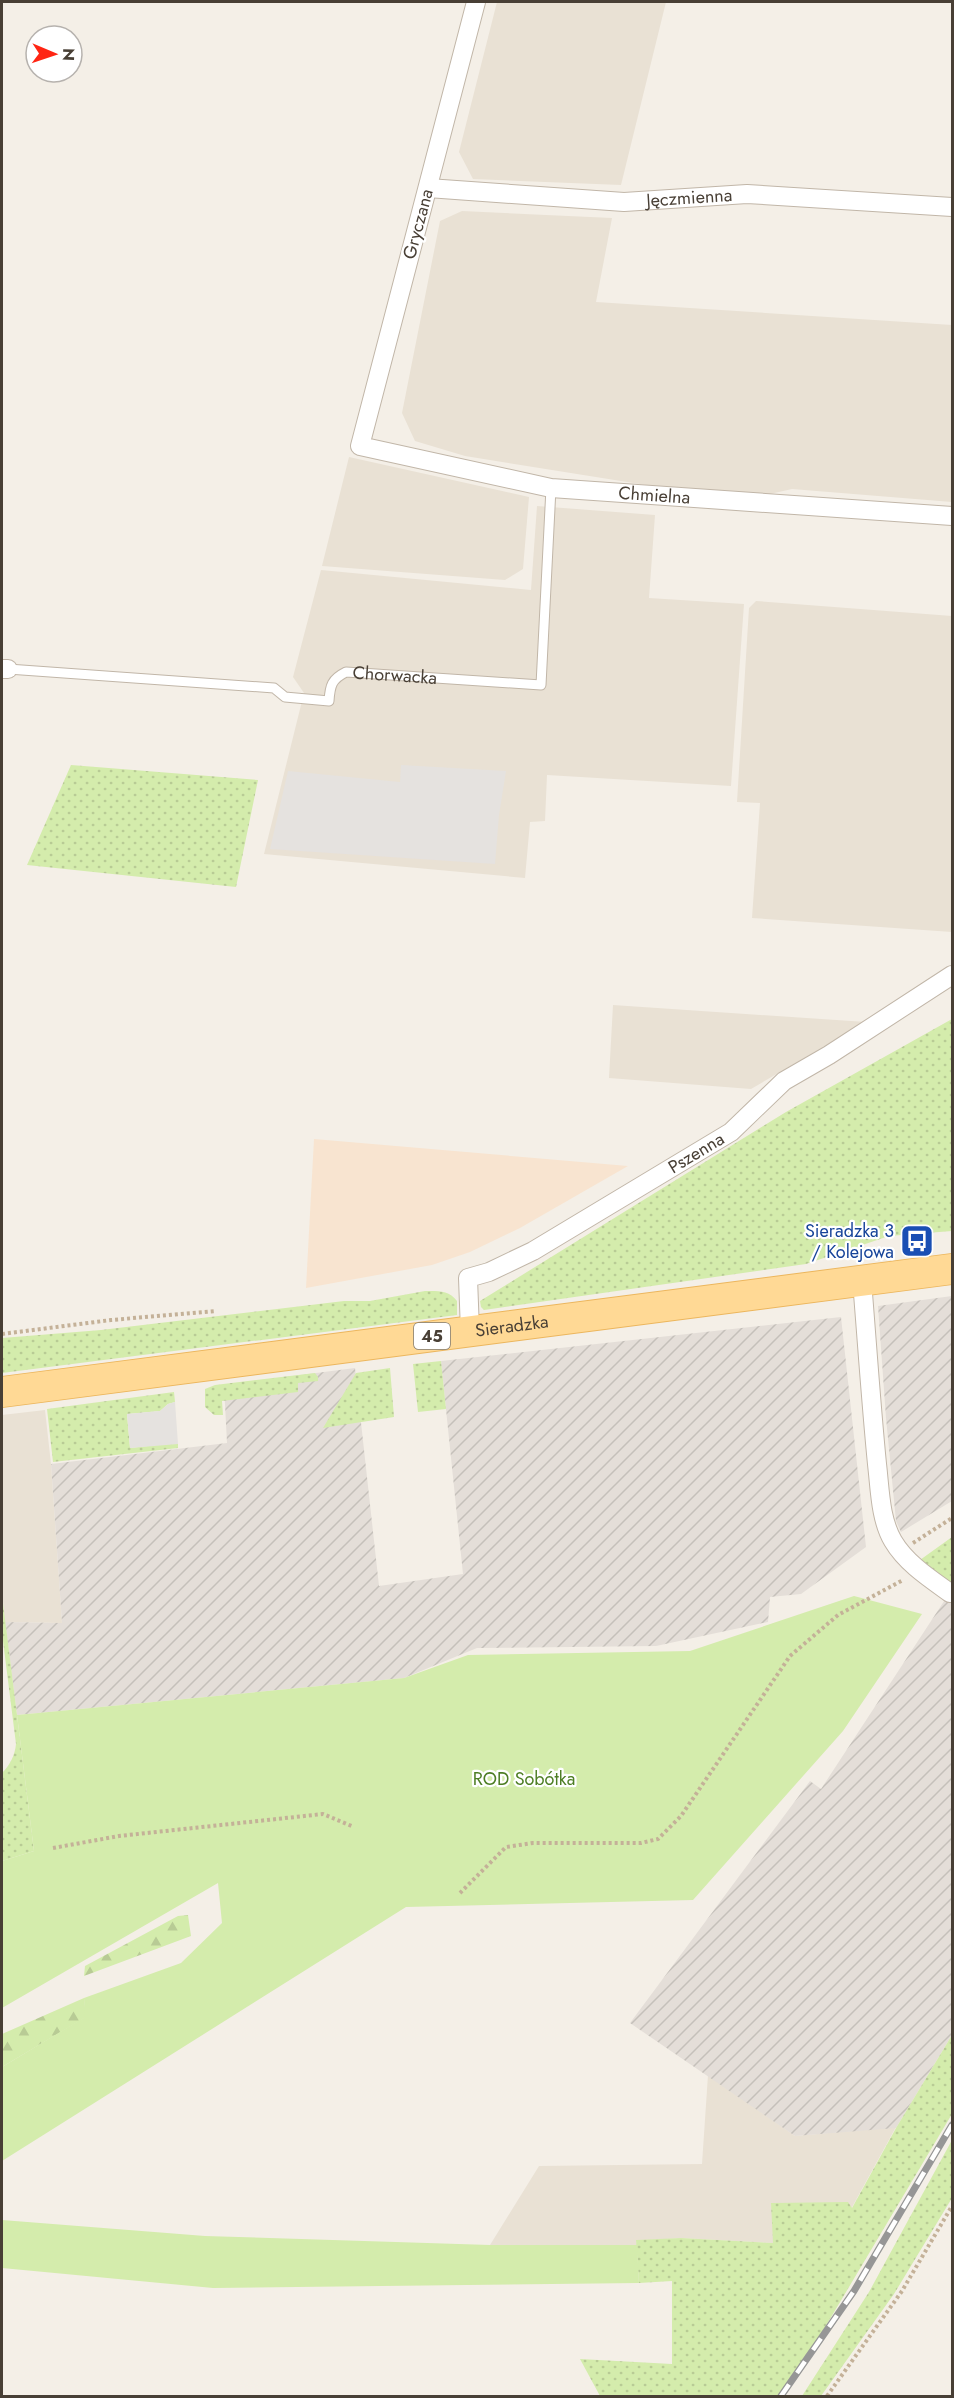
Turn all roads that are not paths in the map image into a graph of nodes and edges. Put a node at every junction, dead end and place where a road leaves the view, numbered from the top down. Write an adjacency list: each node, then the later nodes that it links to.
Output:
1 (476, 2): 2 (street, Gryczana)
2 (428, 188): 3 (street, Jęczmienna); 4 (street, Gryczana)
3 (952, 207)
4 (360, 446): 5 (street, Chmielna)
5 (551, 488): 6 (street, Chmielna); 7 (lane, Chorwacka)
6 (952, 516)
7 (5, 669)
8 (952, 975): 11 (street, Pszenna)
9 (952, 1269): 10 (main road, Sieradzka / 45)
10 (862, 1281): 11 (main road, Sieradzka / 45); 13 (street)
11 (470, 1331): 12 (main road, Sieradzka / 45)
12 (2, 1392)
13 (950, 1593)

